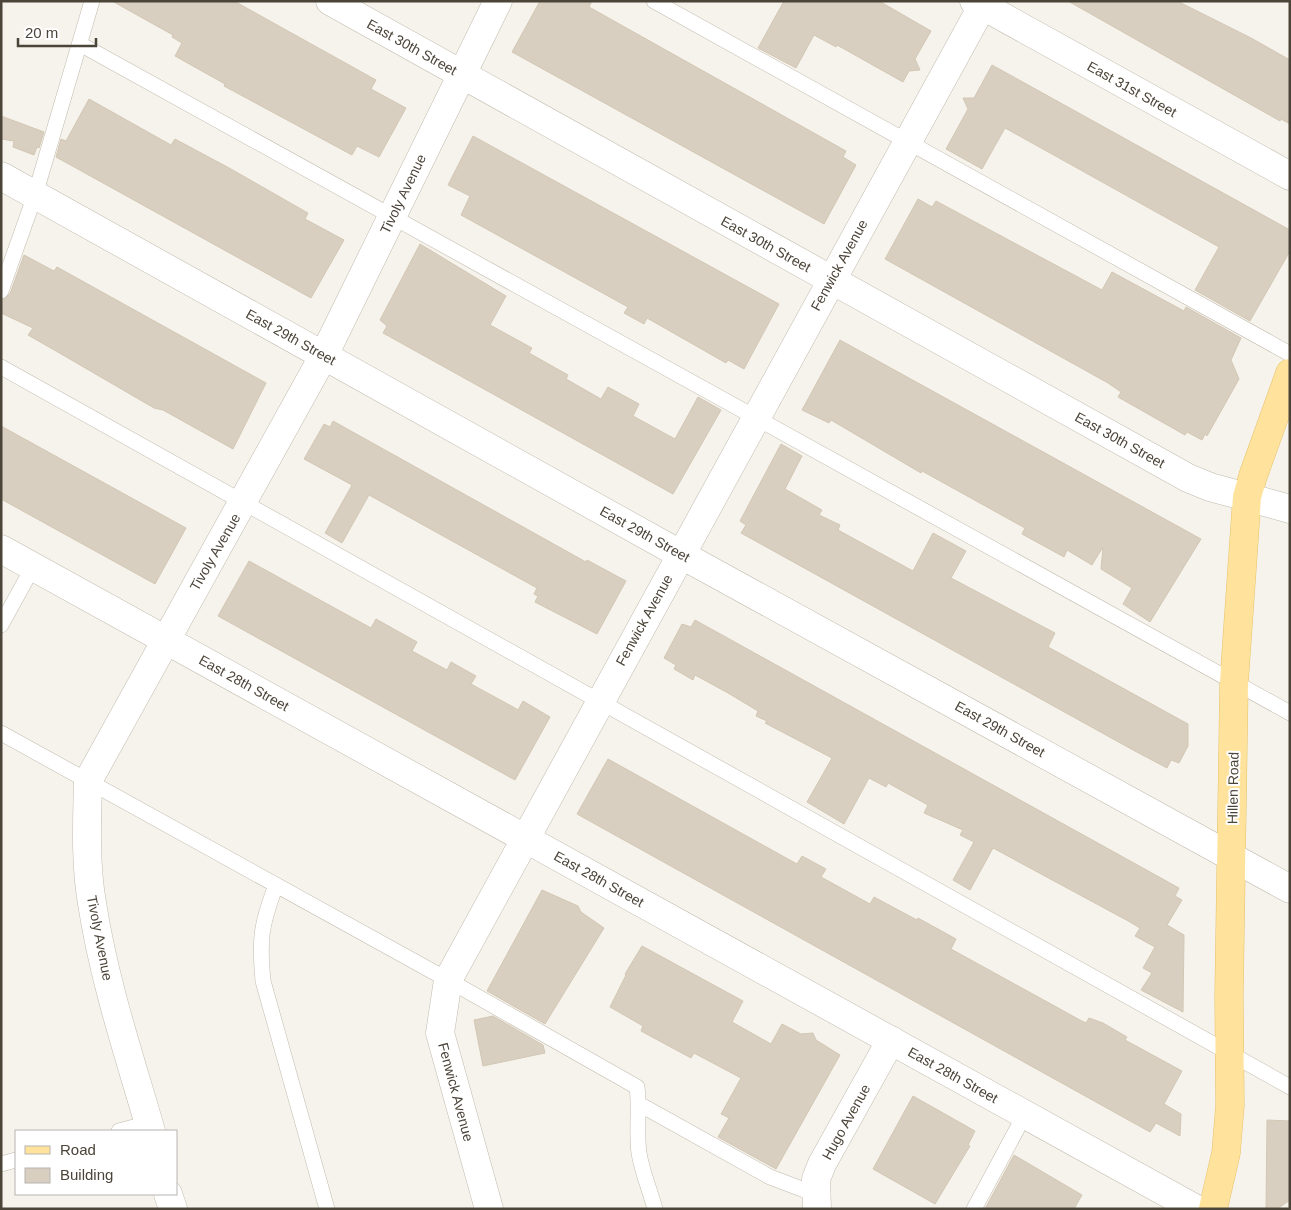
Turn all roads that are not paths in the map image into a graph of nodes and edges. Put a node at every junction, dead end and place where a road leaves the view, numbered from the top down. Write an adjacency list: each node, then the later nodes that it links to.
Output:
1 (92, 1): 6 (lane)
2 (330, 1): 7 (street, East 30th Street)
3 (498, 1): 7 (street, Tivoly Avenue)
4 (654, 1): 8 (lane)
5 (981, 3): 8 (street, Fenwick Avenue); 10 (street, East 31st Street)
6 (80, 44): 11 (lane); 12 (lane)
7 (462, 75): 12 (street, Tivoly Avenue); 13 (street, East 30th Street)
8 (907, 142): 13 (street, Fenwick Avenue); 15 (lane)
9 (1, 176): 11 (street, East 29th Street)
10 (1290, 176)
11 (35, 195): 14 (lane); 16 (street, East 29th Street)
12 (392, 217): 16 (street, Tivoly Avenue); 19 (lane)
13 (831, 279): 19 (street, Fenwick Avenue); 20 (street, East 30th Street)
14 (1, 291)
15 (1290, 354)
16 (324, 355): 21 (street, Tivoly Avenue); 24 (street, East 29th Street)
17 (1, 367): 21 (lane)
18 (1290, 373): 20 (main road, Hillen Road)
19 (755, 418): 24 (street, Fenwick Avenue); 28 (lane)
20 (1247, 497): 22 (street, East 30th Street); 28 (main road, Hillen Road)
21 (243, 502): 27 (street, Tivoly Avenue); 29 (lane)
22 (1290, 508)
23 (1, 549): 25 (street, East 28th Street)
24 (680, 554): 29 (street, Fenwick Avenue); 34 (street, East 29th Street)
25 (33, 566): 26 (lane); 27 (street, East 28th Street)
26 (1, 625)
27 (165, 639): 32 (street, Tivoly Avenue); 33 (street, East 28th Street)
28 (1234, 683): 30 (lane); 34 (main road, Hillen Road)
29 (600, 701): 33 (street, Fenwick Avenue); 39 (lane)
30 (1290, 713)
31 (1, 733): 32 (lane)
32 (88, 781): 35 (lane); 43 (street, Tivoly Avenue)
33 (525, 838): 37 (street, Fenwick Avenue); 38 (street, East 28th Street)
34 (1232, 856): 36 (street, East 29th Street); 39 (main road, Hillen Road)
35 (276, 885): 37 (lane); 50 (lane)
36 (1290, 889)
37 (448, 980): 41 (lane); 51 (street, Fenwick Avenue)
38 (891, 1040): 42 (street, East 28th Street); 48 (street, Hugo Avenue)
39 (1229, 1053): 40 (lane); 55 (main road, Hillen Road)
40 (1290, 1087)
41 (639, 1104): 48 (lane); 52 (lane)
42 (1025, 1114): 53 (lane); 54 (street, East 28th Street)
43 (150, 1127): 44 (lane)
44 (127, 1130)
45 (15, 1160): 46 (lane)
46 (1, 1164)
47 (168, 1195): 49 (street)
48 (816, 1202)
49 (172, 1209)
50 (327, 1209)
51 (489, 1209)
52 (656, 1209)
53 (974, 1209)
54 (1196, 1209)
55 (1213, 1209)

